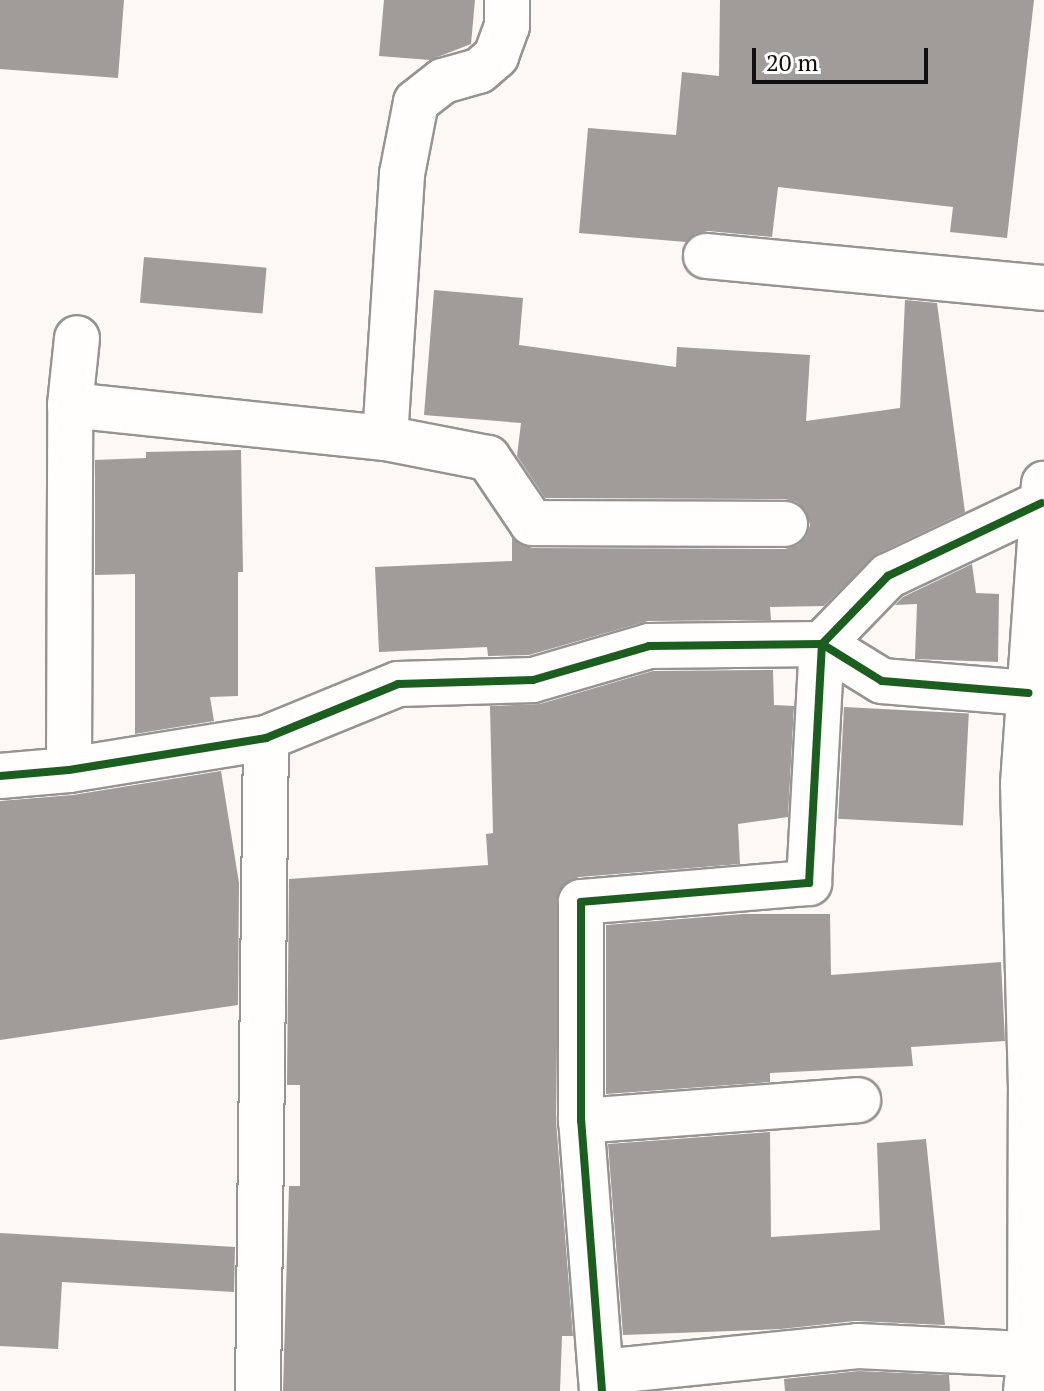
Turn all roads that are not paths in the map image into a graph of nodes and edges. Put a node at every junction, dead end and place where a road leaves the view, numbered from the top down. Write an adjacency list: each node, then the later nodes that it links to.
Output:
1 (507, 0): 6 (street)
2 (706, 256): 3 (street)
3 (1044, 288)
4 (77, 338): 5 (street)
5 (70, 405): 6 (street); 12 (street)
6 (385, 438): 8 (street)
7 (1043, 494): 9 (street); 10 (street)
8 (785, 524)
9 (822, 644): 10 (street); 11 (street); 16 (street)
10 (1029, 693): 14 (street)
11 (266, 738): 12 (street); 19 (street)
12 (69, 770): 13 (street)
13 (0, 776)
14 (1033, 784): 17 (street)
15 (858, 1100): 16 (street)
16 (581, 1121): 18 (street)
17 (1033, 1367): 18 (street)
18 (602, 1382)
19 (258, 1391)

